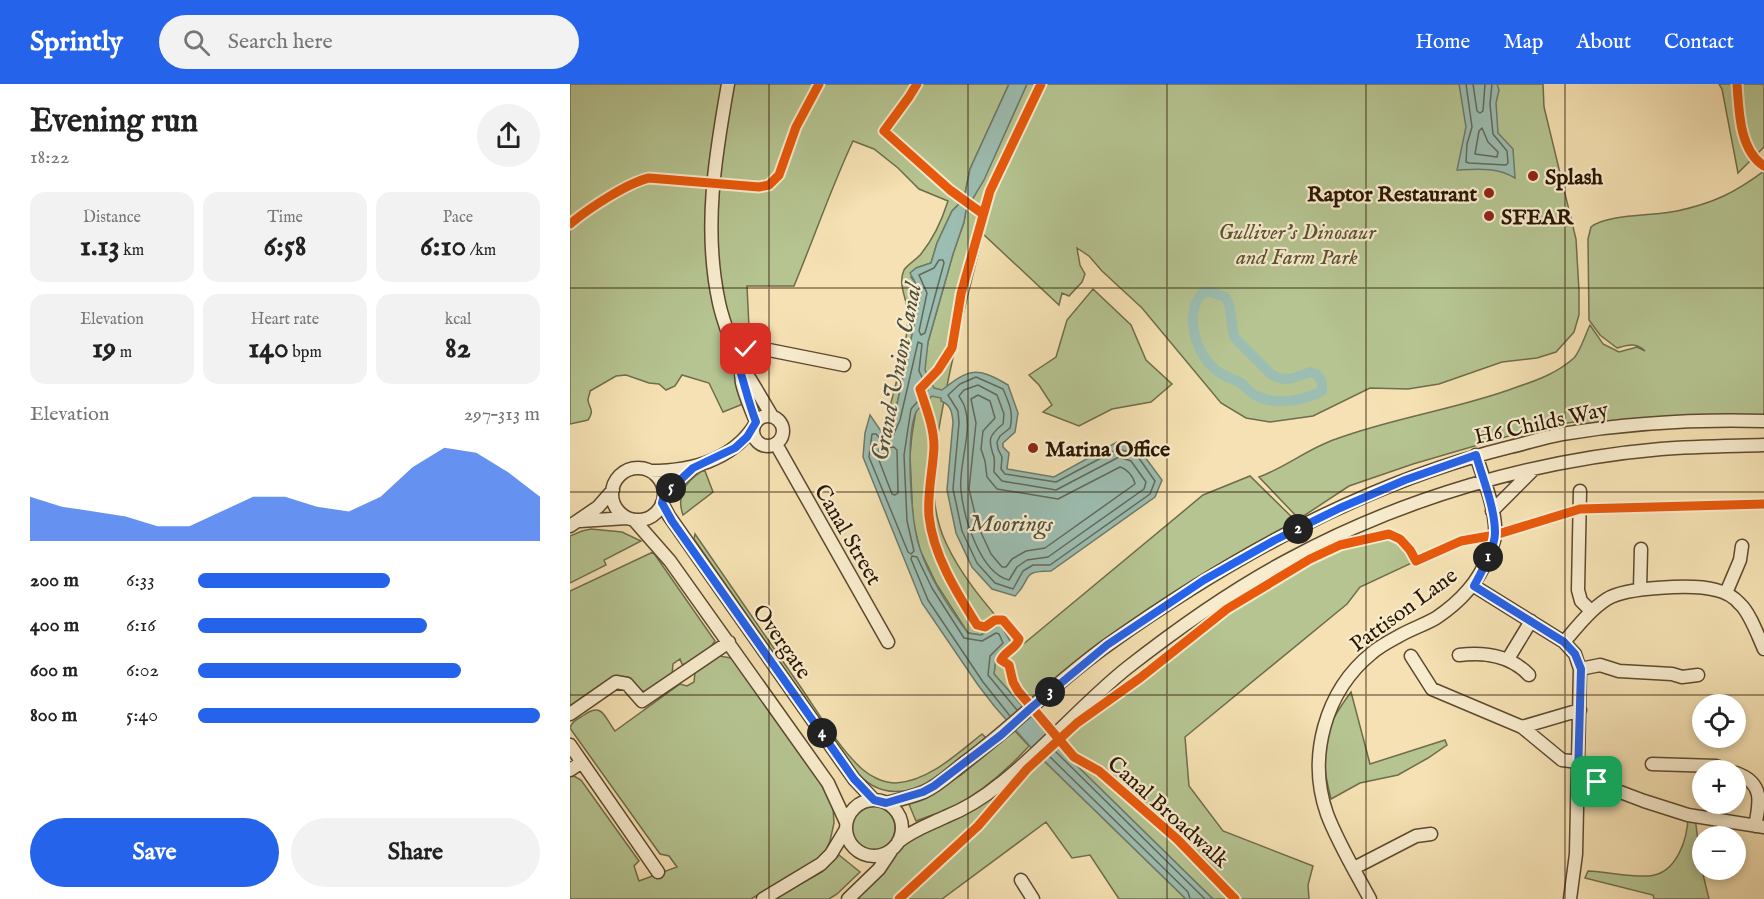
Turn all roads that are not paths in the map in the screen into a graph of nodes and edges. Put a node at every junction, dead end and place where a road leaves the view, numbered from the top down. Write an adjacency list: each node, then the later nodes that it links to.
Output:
1 (728, 84): 2 (street)
2 (734, 353): 3 (street); 4 (street)
3 (844, 365)
4 (741, 371): 5 (street); 7 (street)
5 (772, 416): 7 (street); 8 (street)
6 (1764, 421): 11 (street, H6 Childs Way)
7 (755, 424): 8 (street); 10 (street)
8 (771, 445): 10 (street); 30 (street, Canal Street)
9 (1764, 445): 13 (street, H6 Childs Way)
10 (735, 448): 12 (street)
11 (1476, 455): 15 (street, Pattison Lane); 50 (street, H6 Childs Way)
12 (693, 468): 14 (street); 18 (street)
13 (1533, 470): 15 (street, H6 Childs Way); 19 (street)
14 (650, 471): 16 (street); 18 (street)
15 (1484, 482): 19 (street, Pattison Lane); 54 (street, H6 Childs Way)
16 (613, 490): 20 (street); 21 (street)
17 (1580, 491): 27 (street)
18 (663, 499): 20 (street); 50 (street, Overgate)
19 (1492, 512): 24 (street, Pattison Lane)
20 (631, 519): 21 (street); 29 (street, Overgate)
21 (575, 524)
22 (1742, 546): 26 (street)
23 (1641, 549): 25 (street)
24 (1474, 586): 28 (street); 55 (street, Pattison Lane)
25 (1640, 589): 26 (street); 27 (street)
26 (1725, 593): 32 (street)
27 (1591, 611): 31 (street)
28 (1532, 621): 31 (street); 35 (street)
29 (729, 642): 40 (street); 51 (street, Overgate)
30 (888, 642)
31 (1564, 642): 36 (street)
32 (1764, 649)
33 (1411, 656): 41 (street)
34 (1459, 656): 35 (street)
35 (1508, 659): 37 (street)
36 (1581, 669): 38 (street); 39 (street)
37 (1529, 675)
38 (1698, 675)
39 (1580, 710): 41 (street); 44 (street)
40 (570, 714)
41 (1522, 727): 44 (street)
42 (570, 745): 43 (street)
43 (582, 762): 47 (street); 56 (street)
44 (1578, 762): 48 (street)
45 (1652, 764): 46 (street)
46 (1692, 765)
47 (570, 770)
48 (1578, 776): 52 (street); 62 (street)
49 (1746, 779): 52 (street)
50 (880, 802): 51 (street); 54 (street)
51 (846, 826): 54 (street); 59 (street)
52 (1759, 827)
53 (1431, 834): 55 (street)
54 (895, 845): 60 (street, H6 Childs Way)
55 (1354, 868): 61 (street, Pattison Lane)
56 (658, 872)
57 (1021, 880): 58 (street)
58 (1029, 897)
59 (763, 899)
60 (848, 899)
61 (1370, 899)
62 (1570, 899)

